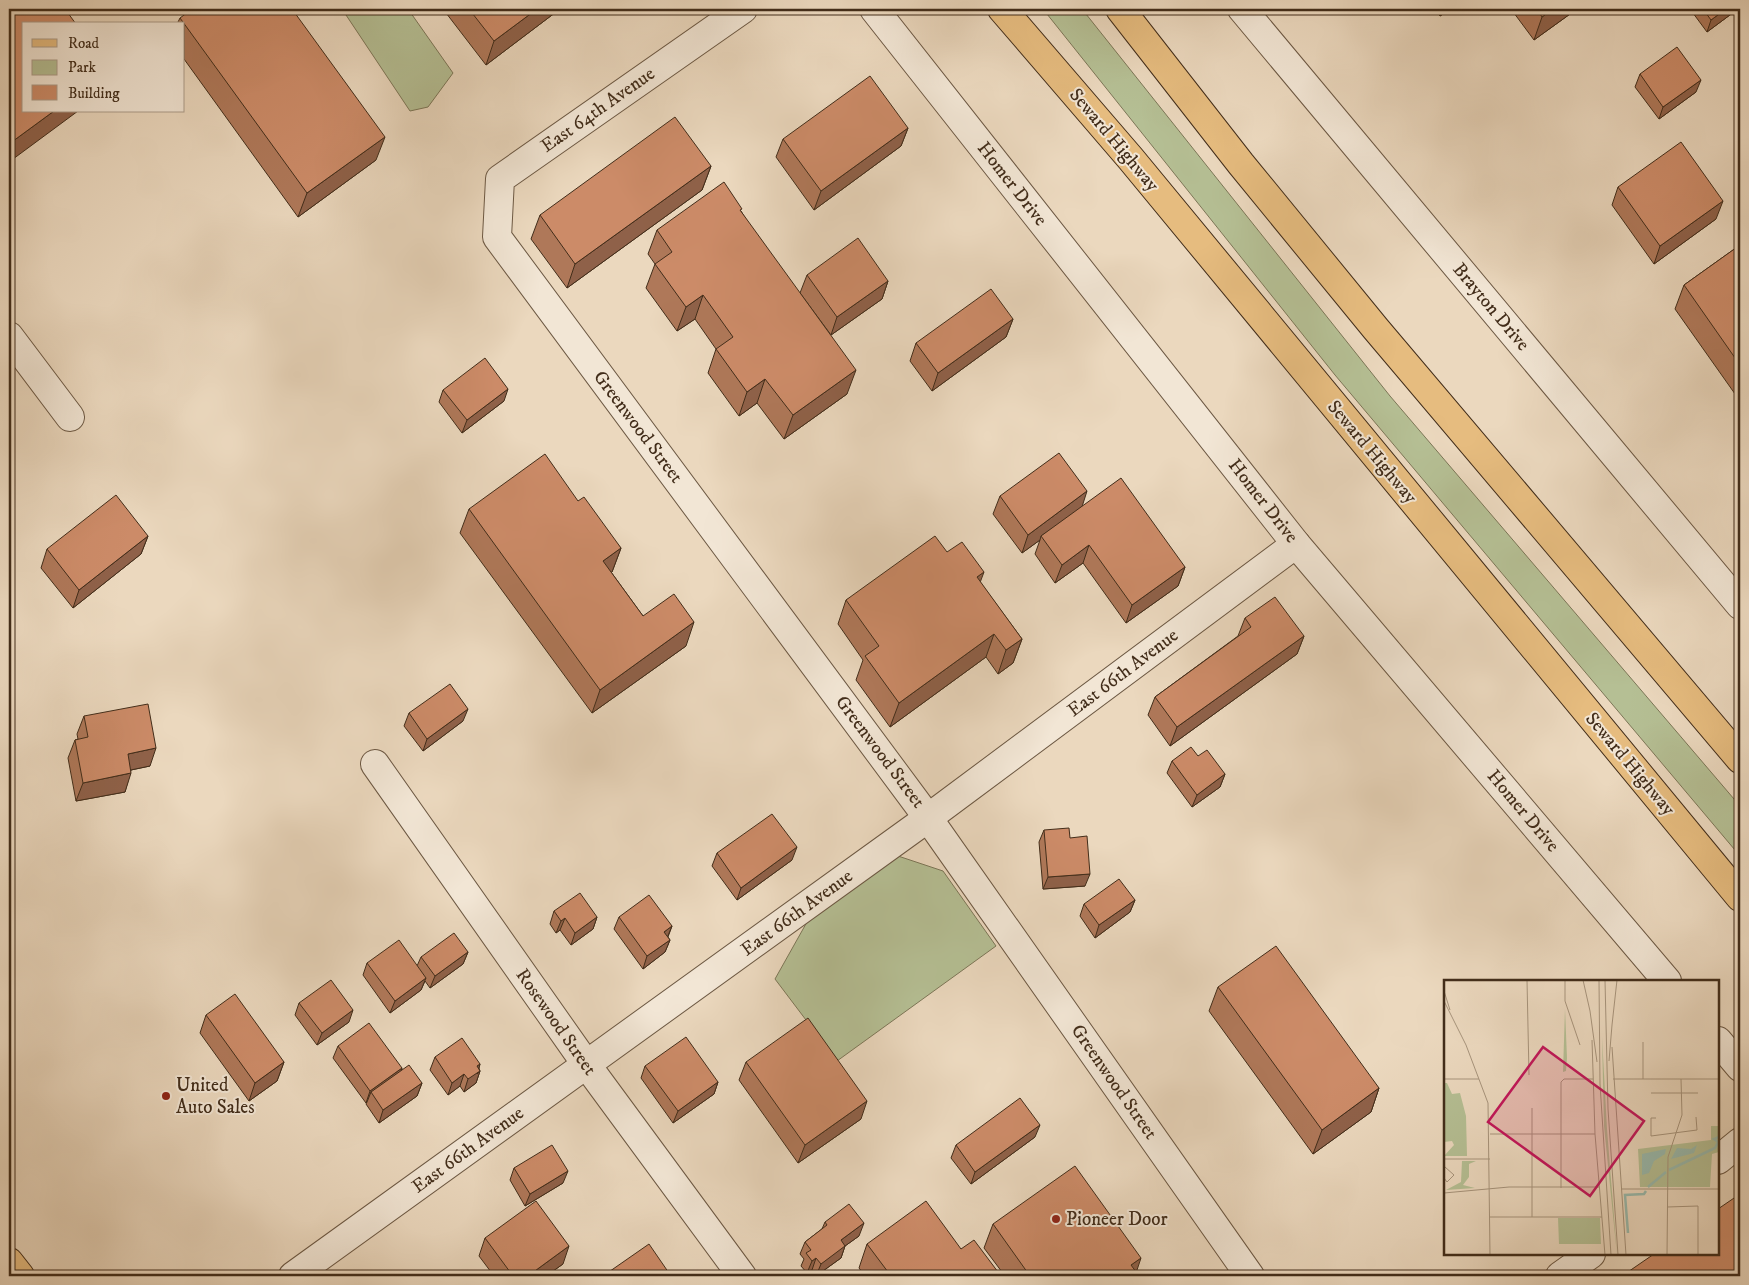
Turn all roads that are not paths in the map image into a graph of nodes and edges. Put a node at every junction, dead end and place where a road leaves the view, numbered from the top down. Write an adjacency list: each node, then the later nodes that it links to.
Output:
1 (744, 9): 8 (street, East 64th Avenue)
2 (874, 9): 11 (street, Homer Drive)
3 (1002, 9): 16 (main road, Seward Highway)
4 (1120, 9): 7 (main road)
5 (1136, 9): 7 (main road)
6 (1242, 9): 12 (street, Brayton Drive)
7 (1241, 164): 13 (main road)
8 (497, 237): 15 (street, Greenwood Street)
9 (9, 336): 10 (street)
10 (70, 417)
11 (1296, 544): 15 (street, East 66th Avenue); 17 (street, Homer Drive)
12 (1740, 605)
13 (1740, 759)
14 (375, 764): 19 (street, Rosewood Street)
15 (928, 818): 19 (street, East 66th Avenue); 28 (street, Greenwood Street)
16 (1740, 897)
17 (1666, 980)
18 (1719, 1042): 20 (street)
19 (586, 1064): 26 (street, East 66th Avenue); 27 (street, Rosewood Street)
20 (1740, 1067)
21 (1740, 1142): 22 (street)
22 (1719, 1159)
23 (1590, 1255): 29 (street)
24 (9, 1262): 25 (main road)
25 (20, 1276)
26 (293, 1276)
27 (742, 1276)
28 (1250, 1276)
29 (1560, 1276)

